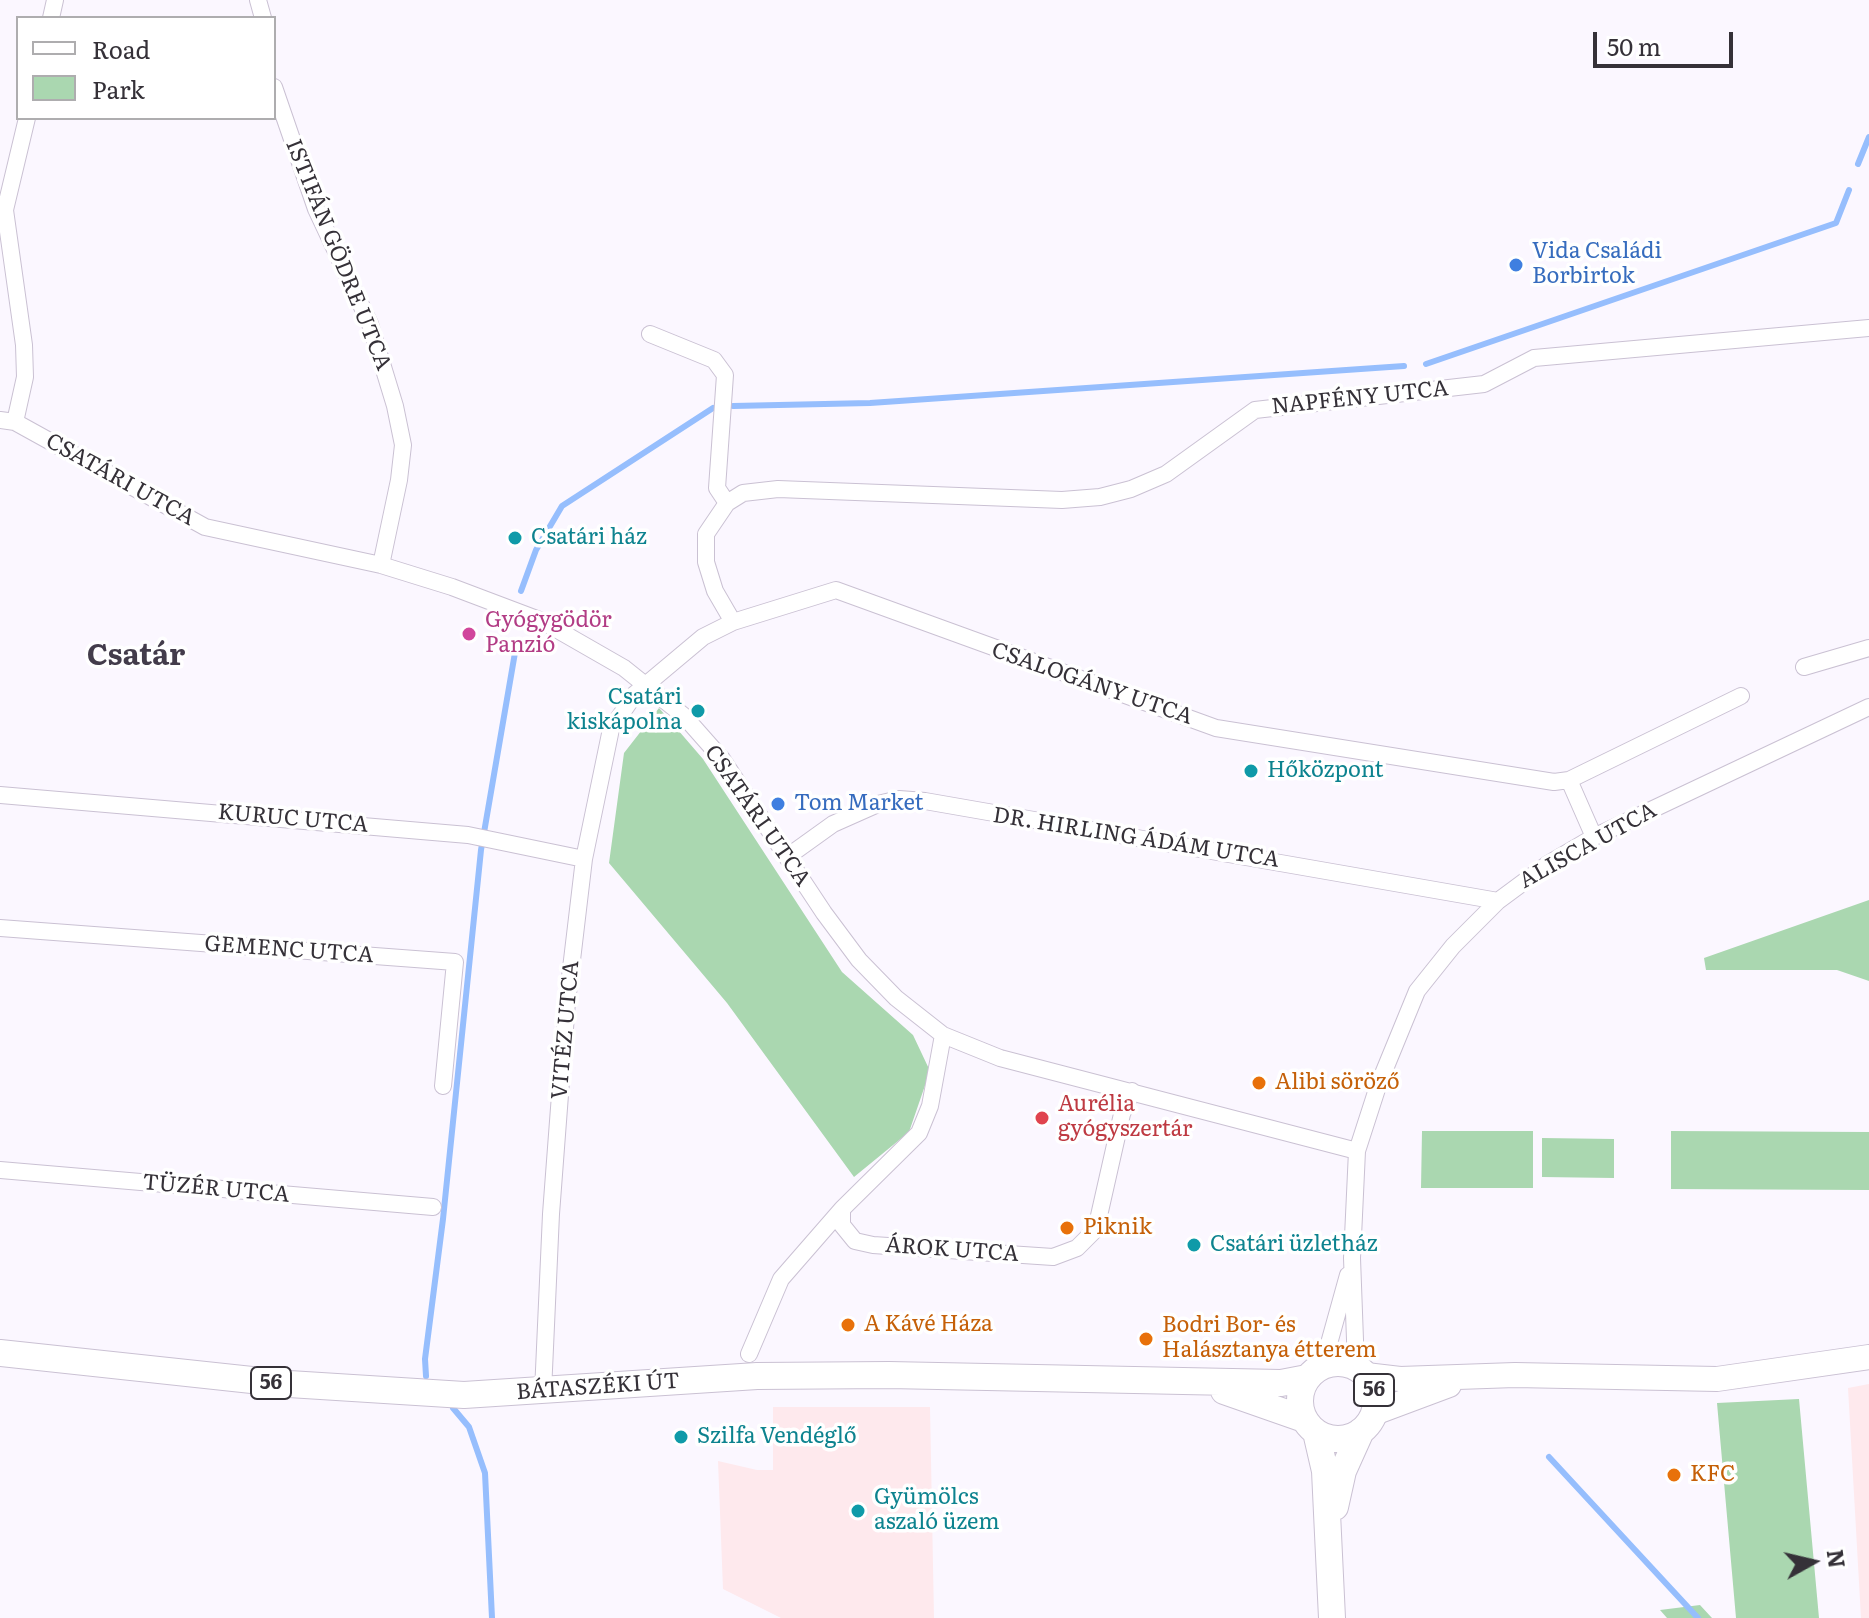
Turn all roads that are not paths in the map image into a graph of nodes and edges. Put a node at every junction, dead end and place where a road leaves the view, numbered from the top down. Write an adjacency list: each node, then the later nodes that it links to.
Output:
1 (276, 93): 7 (street, ISTIFÁN GÖDRE UTCA)
2 (27, 120): 5 (street)
3 (1869, 328): 6 (street, NAPFÉNY UTCA)
4 (650, 334): 6 (street)
5 (8, 421): 7 (street, CSATÁRI UTCA)
6 (727, 503): 8 (street)
7 (381, 565): 11 (street, CSATÁRI UTCA)
8 (733, 622): 11 (street, CSALOGÁNY UTCA); 14 (street, CSALOGÁNY UTCA)
9 (1869, 648): 10 (street)
10 (1804, 667)
11 (645, 684): 17 (street, CSATÁRI UTCA); 18 (street, VITÉZ UTCA)
12 (1741, 696): 14 (street, CSALOGÁNY UTCA)
13 (1869, 707): 16 (street, ALISCA UTCA)
14 (1569, 780): 16 (street)
15 (0, 795): 18 (street, KURUC UTCA)
16 (1594, 837): 19 (street, ALISCA UTCA)
17 (787, 857): 19 (street, DR. HIRLING ÁDÁM UTCA); 21 (street, CSATÁRI UTCA)
18 (584, 859): 36 (street, VITÉZ UTCA)
19 (1498, 901): 24 (street, ALISCA UTCA)
20 (0, 928): 22 (street, GEMENC UTCA)
21 (943, 1035): 23 (street, CSATÁRI UTCA); 27 (street)
22 (443, 1086)
23 (1132, 1091): 24 (street, CSATÁRI UTCA); 27 (street, ÁROK UTCA)
24 (1357, 1151): 28 (street, ALISCA UTCA)
25 (0, 1170): 26 (street, TÜZÉR UTCA)
26 (433, 1207)
27 (842, 1209): 30 (street)
28 (1352, 1258): 32 (street, ALISCA UTCA); 33 (street, ALISCA UTCA)
29 (0, 1353): 36 (main road, BÁTASZÉKI ÚT / 56)
30 (749, 1354)
31 (1869, 1357): 34 (street)
32 (1361, 1371): 33 (main road, 56); 34 (street); 37 (main road, 56)
33 (1315, 1372): 35 (main road, 56); 38 (main road, 56)
34 (1487, 1376): 37 (street)
35 (1198, 1383): 36 (main road, BÁTASZÉKI ÚT / 56); 38 (main road, 56)
36 (543, 1392)
37 (1367, 1422): 38 (main road, 56); 39 (main road, 56)
38 (1310, 1425): 39 (main road, 56)
39 (1329, 1534): 40 (main road, 56)
40 (1332, 1618)

